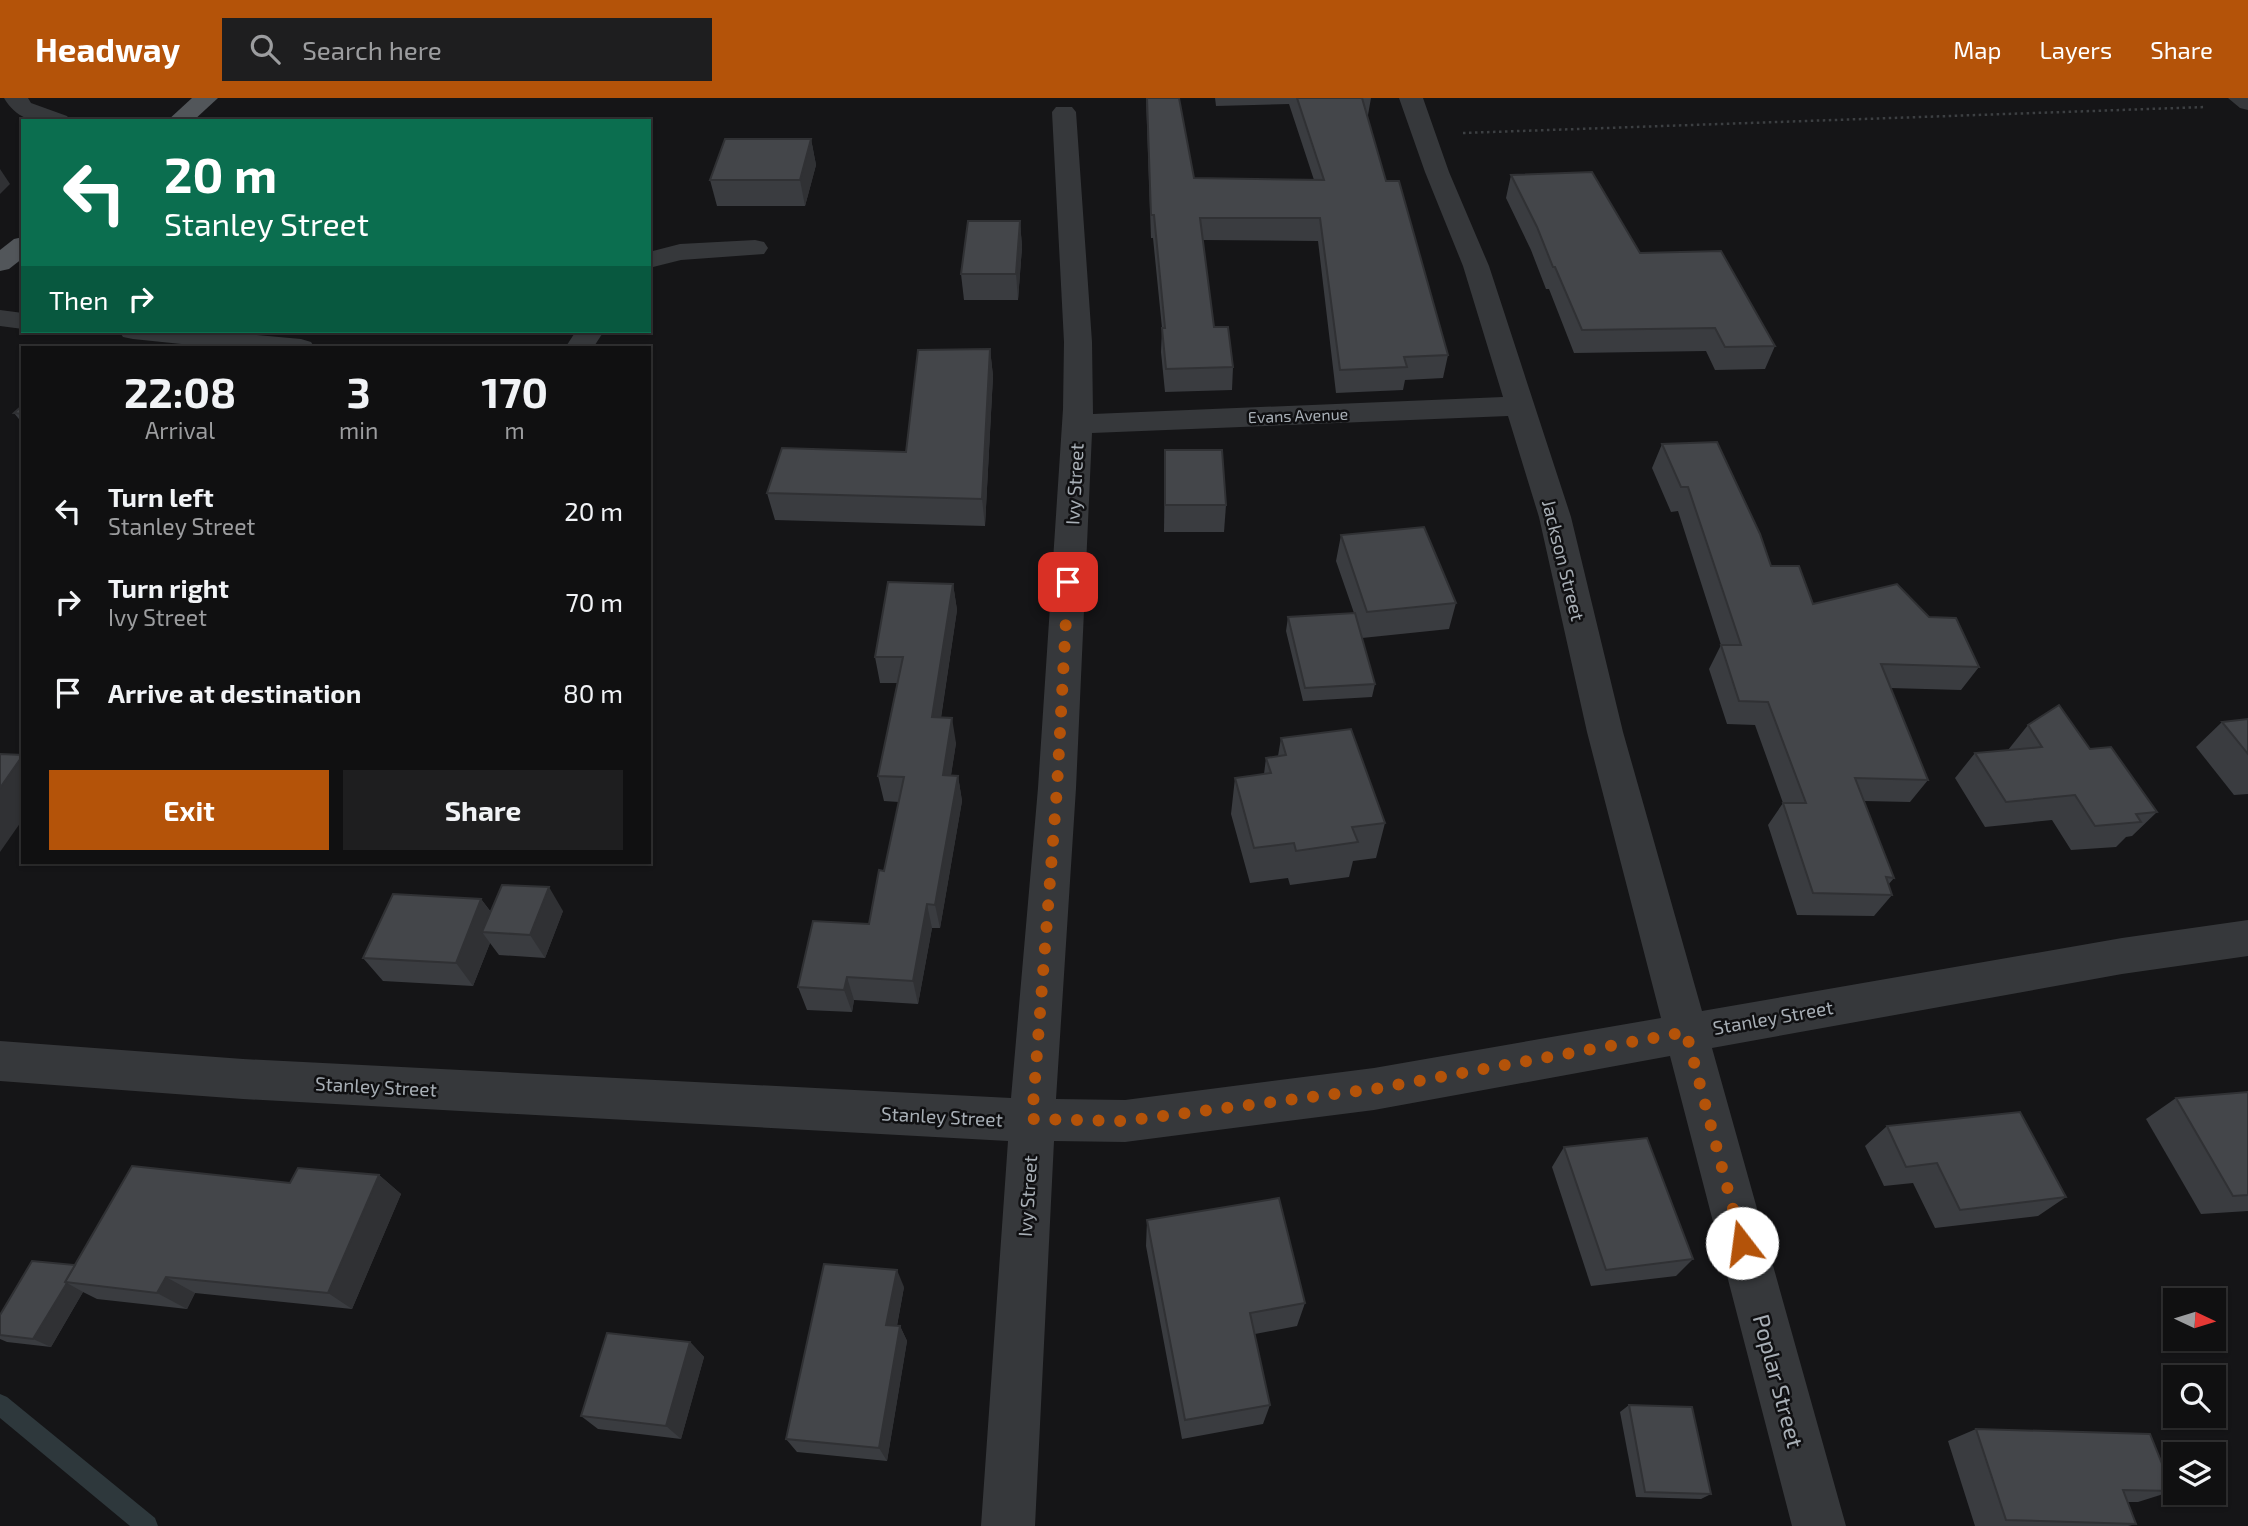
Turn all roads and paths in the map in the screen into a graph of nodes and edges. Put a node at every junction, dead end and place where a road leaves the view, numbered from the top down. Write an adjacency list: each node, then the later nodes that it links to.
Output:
1 (16, 98): 8 (street)
2 (206, 98): 9 (main road)
3 (1410, 98): 10 (street, Jackson Street)
4 (2240, 98): 5 (street)
5 (2248, 103)
6 (2206, 107): 10 (path)
7 (1065, 112): 20 (street, Ivy Street)
8 (53, 119)
9 (181, 119)
10 (1424, 134): 19 (street, Jackson Street)
11 (21, 246): 14 (main road)
12 (755, 248): 13 (street)
13 (651, 259)
14 (0, 262)
15 (0, 318): 16 (street)
16 (21, 321)
17 (154, 333): 18 (street)
18 (281, 346)
19 (1518, 406): 20 (street, Evans Avenue); 22 (street, Jackson Street)
20 (1077, 424): 24 (street, Ivy Street)
21 (2248, 938): 22 (street, Stanley Street)
22 (1686, 1032): 24 (street, Stanley Street); 26 (street, Poplar Street)
23 (0, 1061): 24 (street, Stanley Street)
24 (1032, 1119): 25 (street, Ivy Street)
25 (1008, 1526)
26 (1819, 1526)

